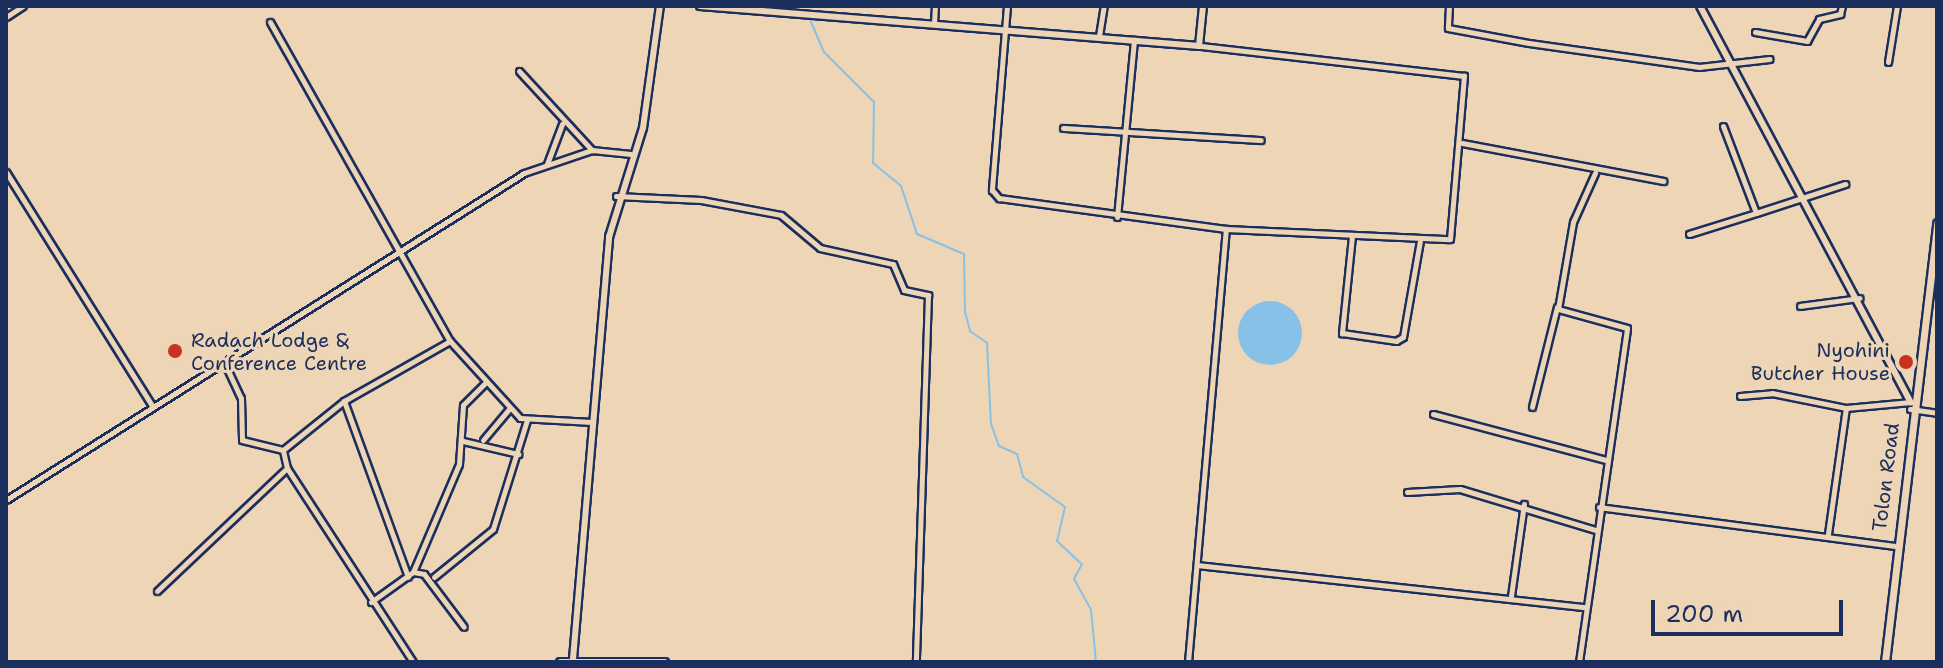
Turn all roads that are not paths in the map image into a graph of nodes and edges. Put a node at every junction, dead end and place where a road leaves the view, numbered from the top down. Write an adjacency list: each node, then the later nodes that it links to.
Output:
1 (23, 6): 12 (street)
2 (660, 6): 31 (street)
3 (700, 6): 14 (street)
4 (935, 6): 14 (street)
5 (1007, 6): 15 (street)
6 (1104, 6): 17 (street)
7 (1203, 6): 19 (street)
8 (1449, 6): 22 (street)
9 (1700, 6): 22 (street)
10 (1842, 6): 16 (street)
11 (1897, 6): 21 (street)
12 (6, 17)
13 (270, 22): 46 (street)
14 (934, 24): 15 (street)
15 (1003, 28): 17 (street); 40 (street)
16 (1755, 32)
17 (1099, 36): 18 (street)
18 (1134, 40): 19 (street); 27 (street)
19 (1199, 46): 29 (street)
20 (1770, 59): 22 (street)
21 (1888, 62)
22 (1732, 66): 37 (street)
23 (519, 71): 24 (street)
24 (562, 124): 30 (street); 32 (street)
25 (1723, 126): 39 (street)
26 (1063, 128): 27 (street)
27 (1126, 134): 28 (street); 40 (street)
28 (1261, 140)
29 (1462, 143): 34 (street); 45 (street)
30 (592, 150): 31 (street); 32 (street)
31 (631, 154): 38 (street)
32 (546, 165): 46 (street)
33 (6, 172): 56 (street)
34 (1595, 173): 35 (street); 49 (street)
35 (1663, 181)
36 (1845, 184): 37 (street)
37 (1800, 195): 39 (street); 47 (street)
38 (616, 196): 63 (street); 89 (street)
39 (1756, 213): 43 (street)
40 (1117, 217): 42 (street)
41 (1937, 223): 55 (main road, Tolon Road)
42 (1226, 229): 44 (street); 77 (street)
43 (1689, 234)
44 (1352, 236): 45 (street); 45 (street)
45 (1420, 241)
46 (398, 248): 50 (street); 51 (street)
47 (1859, 298): 48 (street); 55 (street)
48 (1800, 306)
49 (1558, 307): 57 (street); 68 (street)
50 (450, 341): 52 (street); 54 (street)
51 (224, 362): 56 (street); 66 (street)
52 (486, 382): 59 (street); 65 (street)
53 (1740, 396): 58 (street)
54 (344, 401): 66 (street); 78 (street)
55 (1910, 405): 58 (street); 60 (street); 76 (main road, Tolon Road)
56 (152, 406): 71 (street)
57 (1532, 407)
58 (1846, 408): 75 (street)
59 (509, 409): 62 (street); 64 (street)
60 (1937, 413)
61 (1433, 414): 68 (street)
62 (527, 420): 63 (street); 67 (street)
63 (592, 422): 85 (street)
64 (483, 440): 65 (street); 67 (street)
65 (463, 441): 78 (street)
66 (283, 450): 69 (street)
67 (518, 454): 79 (street)
68 (1606, 460): 73 (street)
69 (287, 468): 80 (street); 82 (street)
70 (1407, 492): 72 (street)
71 (6, 500)
72 (1524, 504): 74 (street); 81 (street)
73 (1599, 507): 74 (street); 75 (street)
74 (1596, 530): 83 (street)
75 (1828, 534): 76 (street)
76 (1894, 546): 92 (main road, Tolon Road)
77 (1197, 565): 81 (street); 90 (street)
78 (411, 575): 79 (street); 82 (street)
79 (434, 577): 84 (street)
80 (157, 591)
81 (1511, 596): 83 (street)
82 (371, 602): 86 (street)
83 (1585, 607): 91 (street)
84 (464, 627)
85 (573, 659): 87 (main road); 88 (main road)
86 (413, 662)
87 (560, 662)
88 (664, 662)
89 (916, 662)
90 (1188, 662)
91 (1579, 662)
92 (1885, 662)

